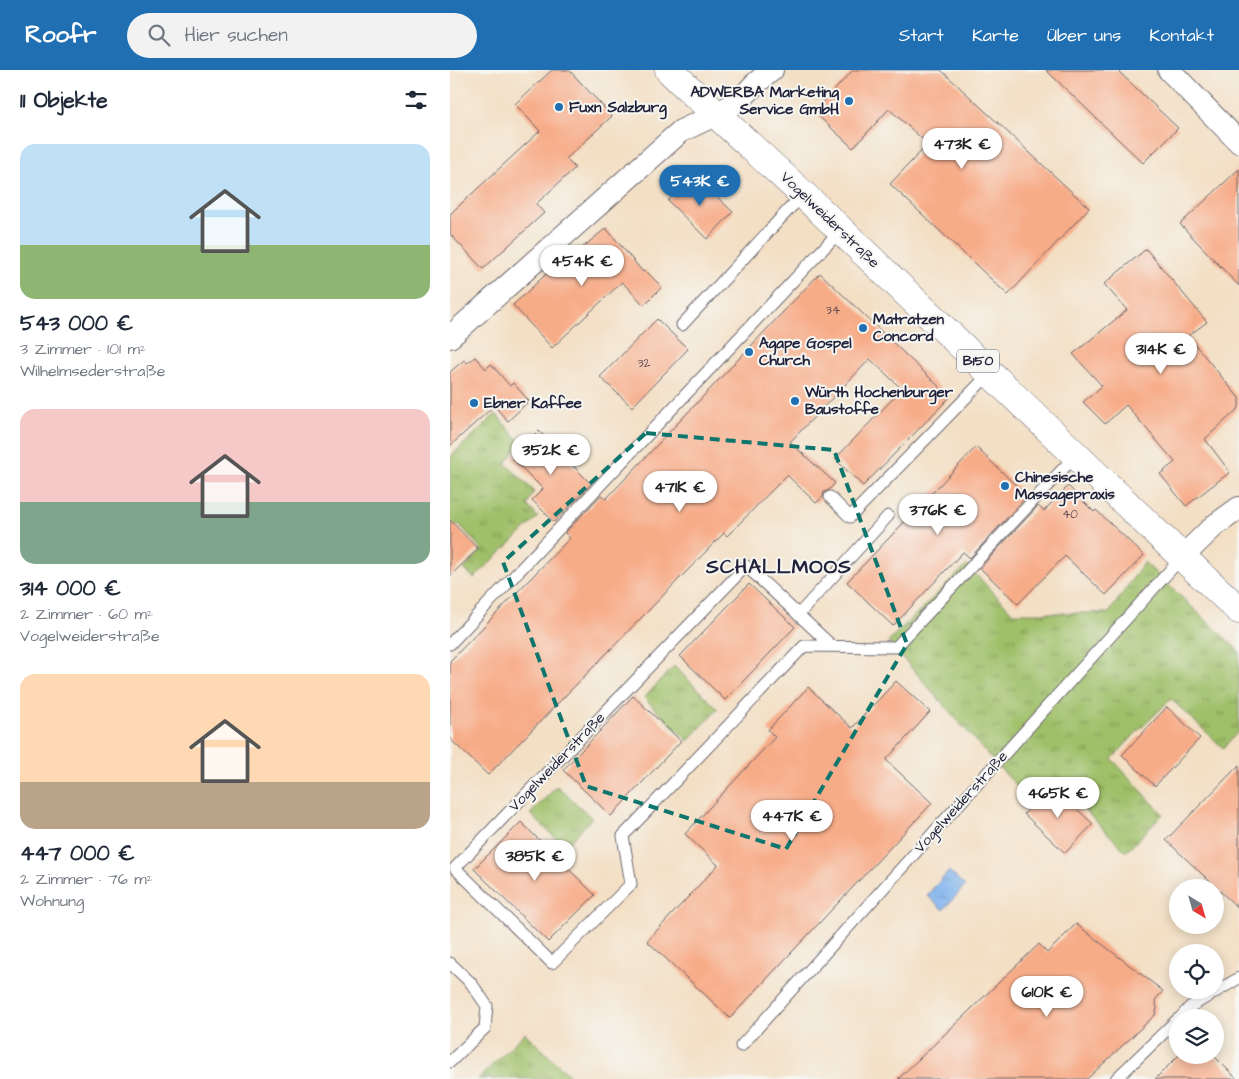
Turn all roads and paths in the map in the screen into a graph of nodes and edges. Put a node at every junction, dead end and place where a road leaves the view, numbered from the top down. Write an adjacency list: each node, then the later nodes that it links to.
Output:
1 (669, 70): 4 (main road, Vogelweiderstraße / B150)
2 (772, 70): 4 (street)
3 (1169, 70): 5 (street)
4 (715, 114): 6 (main road, Vogelweiderstraße / B150); 9 (street)
5 (1239, 142)
6 (803, 194): 7 (main road, Vogelweiderstraße / B150); 8 (lane)
7 (841, 230): 10 (main road, Vogelweiderstraße / B150); 18 (lane)
8 (682, 325)
9 (450, 337)
10 (990, 372): 11 (main road, Vogelweiderstraße / B150); 12 (lane)
11 (1076, 455): 15 (main road, Vogelweiderstraße / B150); 19 (lane, Vogelweiderstraße)
12 (830, 497)
13 (1239, 508): 15 (street)
14 (888, 516): 17 (lane)
15 (1182, 557): 16 (main road, Vogelweiderstraße / B150); 24 (lane, Vogelweiderstraße)
16 (1239, 610)
17 (798, 614): 19 (lane, Vogelweiderstraße); 19 (lane, Vogelweiderstraße)
18 (450, 644)
19 (832, 646)
20 (450, 963): 25 (lane)
21 (1239, 978): 22 (lane)
22 (1188, 1009)
23 (1169, 1027): 26 (lane)
24 (741, 1046)
25 (450, 1062)
26 (1116, 1079)

